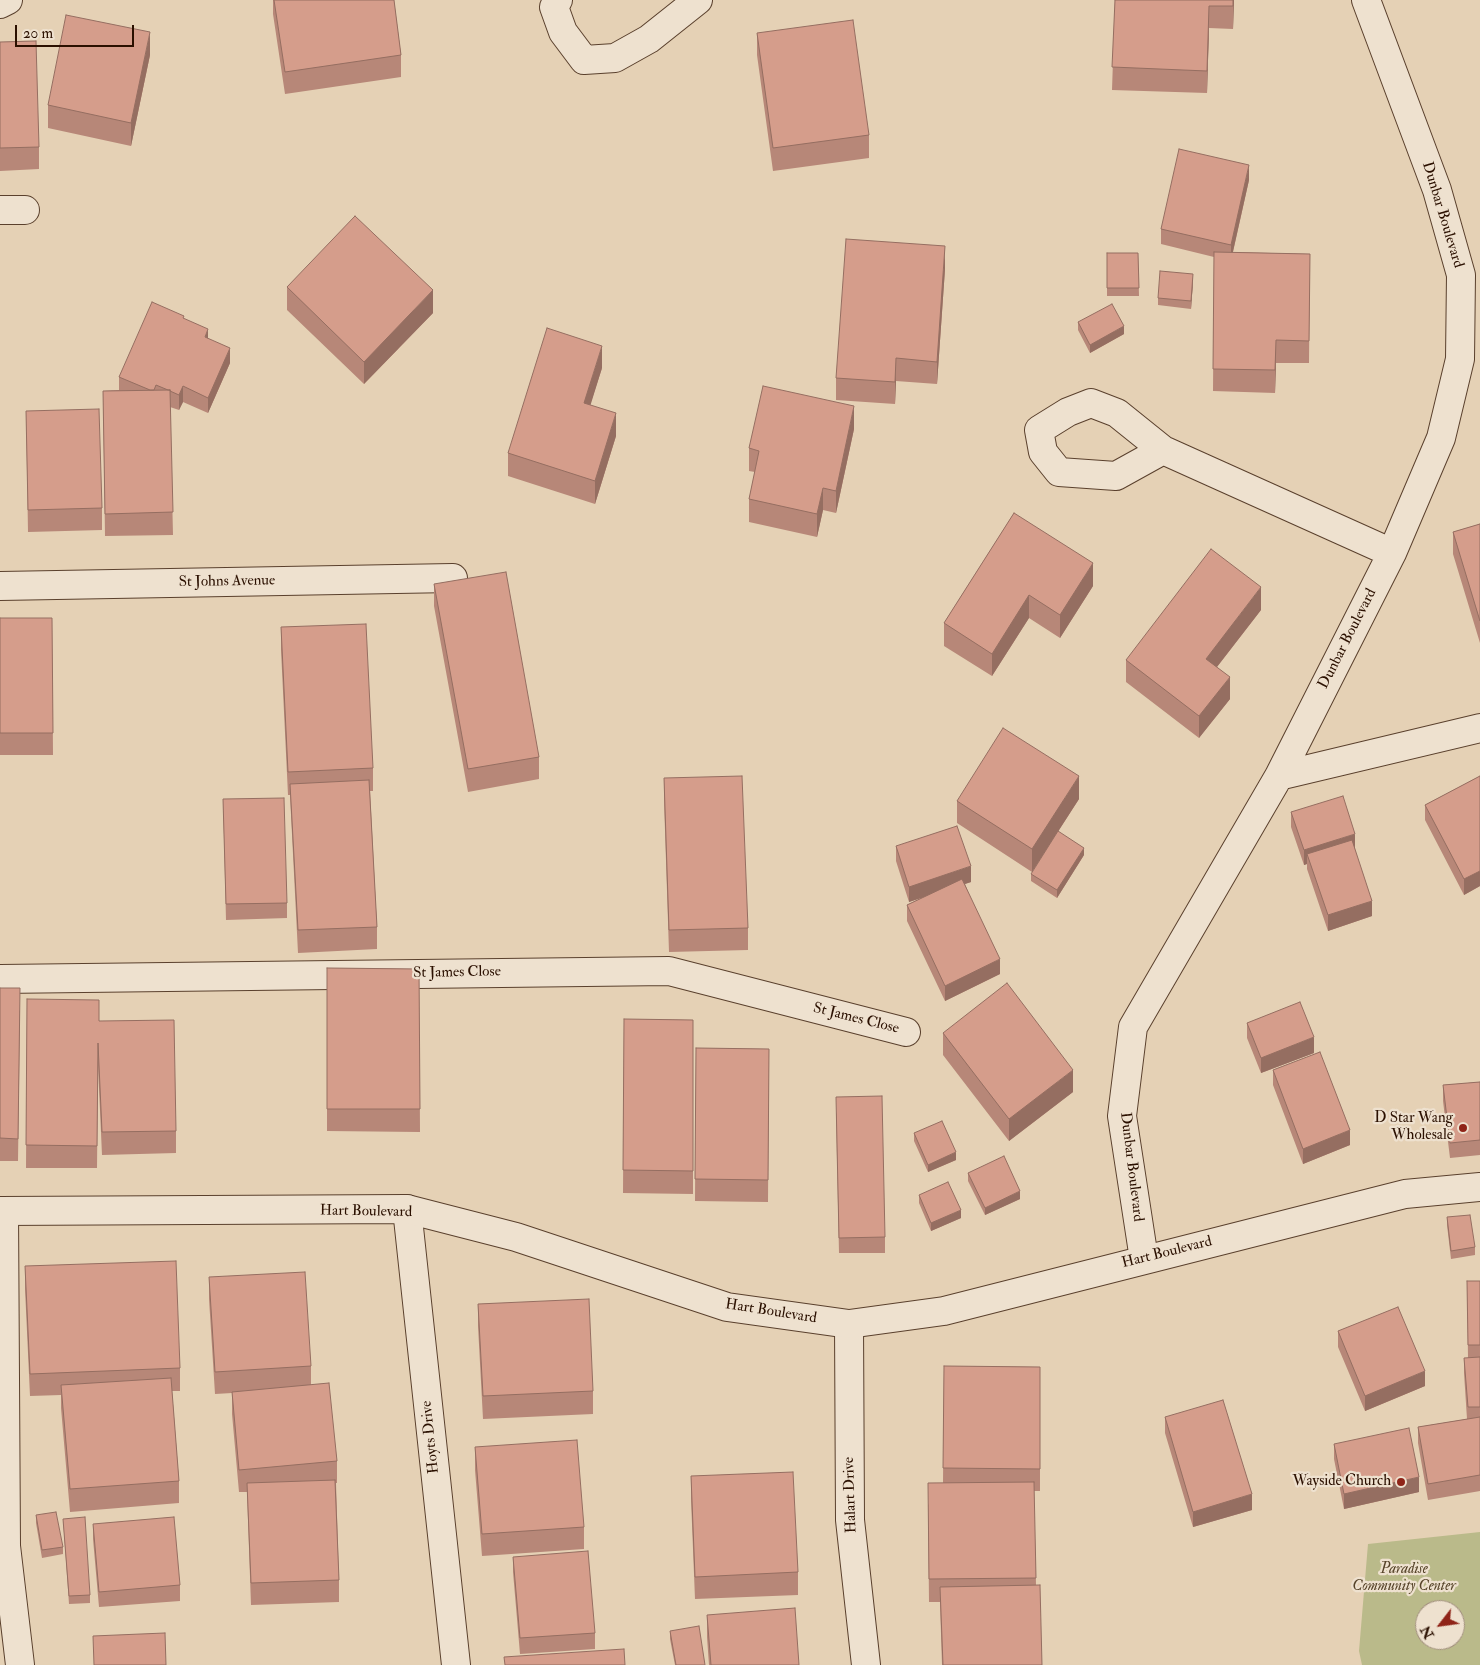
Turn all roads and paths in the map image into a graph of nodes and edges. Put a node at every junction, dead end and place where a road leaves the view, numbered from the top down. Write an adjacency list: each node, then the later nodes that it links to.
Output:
1 (8, 0): 5 (street)
2 (558, 0): 3 (street)
3 (698, 0)
4 (1366, 0): 7 (street, Dunbar Boulevard)
5 (0, 4)
6 (1163, 450): 7 (street)
7 (1392, 553): 11 (street, Dunbar Boulevard)
8 (453, 578): 9 (street, St Johns Avenue)
9 (0, 586)
10 (1480, 728): 11 (street)
11 (1278, 776): 17 (street, Dunbar Boulevard)
12 (0, 978): 13 (street, St James Close)
13 (906, 1032)
14 (1480, 1187): 17 (street, Hart Boulevard)
15 (407, 1209): 16 (street, Hart Boulevard); 18 (street, Hart Boulevard); 20 (street, Hoyts Drive)
16 (2, 1211): 19 (street)
17 (1144, 1259): 18 (street, Hart Boulevard)
18 (849, 1324): 21 (street, Halart Drive)
19 (20, 1665)
20 (456, 1665)
21 (866, 1665)

